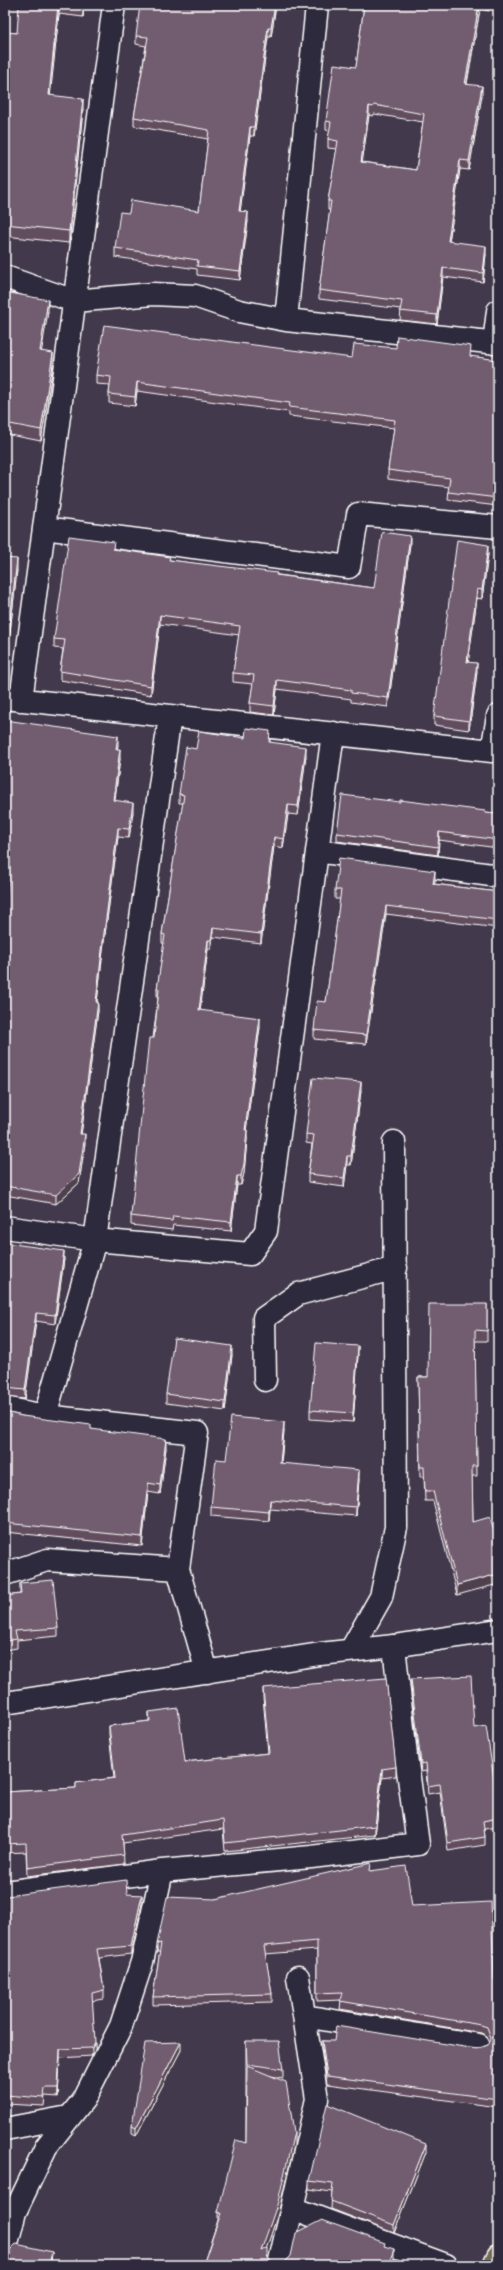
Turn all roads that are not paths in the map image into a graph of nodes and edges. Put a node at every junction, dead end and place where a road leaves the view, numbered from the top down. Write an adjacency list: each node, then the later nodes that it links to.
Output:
1 (114, 5): 4 (street)
2 (317, 5): 6 (street)
3 (5, 277): 4 (street)
4 (74, 301): 6 (street); 9 (street)
5 (498, 311): 7 (street)
6 (286, 320): 7 (street)
7 (496, 343)
8 (498, 527): 9 (street)
9 (44, 528): 10 (street)
10 (13, 699): 11 (street)
11 (170, 716): 13 (street); 18 (street)
12 (498, 716): 13 (street)
13 (333, 733): 14 (street)
14 (317, 851): 15 (street); 18 (street)
15 (491, 875)
16 (394, 1142): 19 (street)
17 (5, 1227): 18 (street)
18 (95, 1240): 22 (street)
19 (396, 1268): 20 (street); 27 (street)
20 (264, 1380)
21 (5, 1408): 22 (street)
22 (45, 1416): 23 (street)
23 (178, 1569): 24 (street); 28 (street)
24 (5, 1574)
25 (498, 1630): 26 (street)
26 (394, 1646): 27 (street); 30 (street)
27 (351, 1650): 28 (street)
28 (207, 1672): 29 (street)
29 (5, 1703)
30 (162, 1871): 31 (street); 35 (street)
31 (5, 1892)
32 (298, 1977): 33 (street)
33 (304, 2016): 34 (street); 37 (street)
34 (479, 2045)
35 (69, 2117): 36 (street); 38 (street)
36 (5, 2129)
37 (292, 2208): 40 (street); 41 (street)
38 (5, 2251)
39 (498, 2256): 42 (highway)
40 (279, 2265)
41 (446, 2265)
42 (494, 2265)

